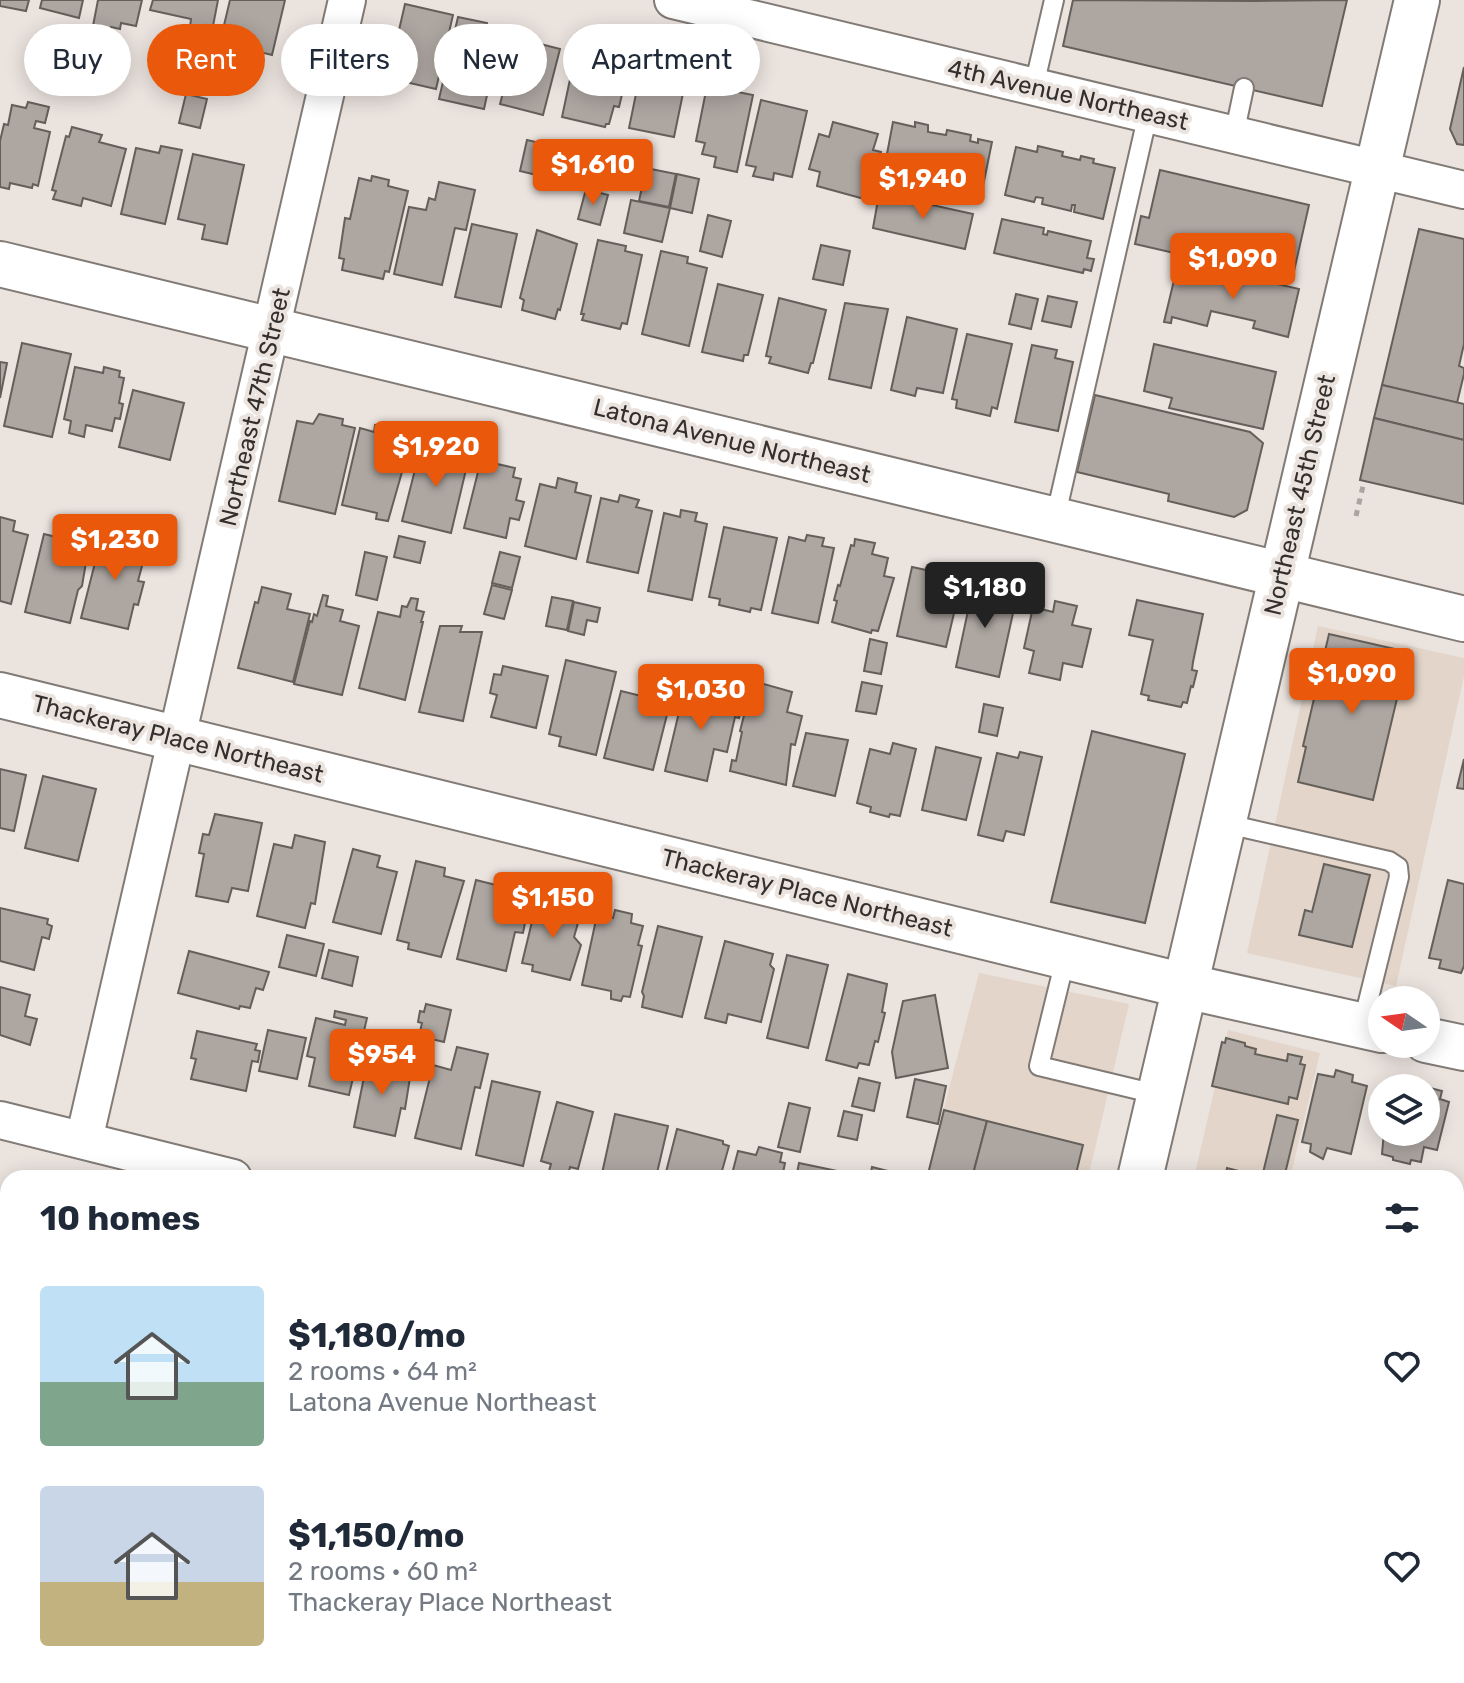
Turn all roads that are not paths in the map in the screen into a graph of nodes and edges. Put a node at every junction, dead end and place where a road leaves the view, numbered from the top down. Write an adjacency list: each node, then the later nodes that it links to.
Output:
1 (347, 0): 12 (street, Northeast 47th Street)
2 (673, 0): 5 (street, 4th Avenue Northeast)
3 (1054, 0): 5 (lane)
4 (1417, 0): 9 (street, Northeast 45th Street)
5 (1034, 86): 7 (street, 4th Avenue Northeast)
6 (1244, 88): 8 (lane)
7 (1148, 114): 8 (street, 4th Avenue Northeast); 13 (lane)
8 (1234, 135): 9 (street, 4th Avenue Northeast)
9 (1376, 169): 10 (street, 4th Avenue Northeast); 14 (street, Northeast 45th Street)
10 (1464, 190)
11 (0, 264): 12 (street, Latona Avenue Northeast)
12 (273, 330): 13 (street, Latona Avenue Northeast); 17 (street, Northeast 47th Street)
13 (1055, 519): 14 (street, Latona Avenue Northeast)
14 (1281, 574): 15 (street, Latona Avenue Northeast); 18 (street, Northeast 45th Street)
15 (1464, 619)
16 (0, 695): 17 (street, Thackeray Place Northeast)
17 (176, 738): 19 (street, Thackeray Place Northeast); 27 (street, Northeast 47th Street)
18 (1223, 823): 20 (street, Northeast 45th Street); 21 (lane)
19 (1066, 956): 20 (street, Thackeray Place Northeast); 25 (lane)
20 (1185, 986): 22 (street, Thackeray Place Northeast); 25 (street, Northeast 45th Street)
21 (1379, 986)
22 (1368, 1027)
23 (1440, 1043): 24 (street)
24 (1464, 1048)
25 (1160, 1095): 29 (street, Northeast 45th Street)
26 (0, 1120): 27 (street)
27 (84, 1140): 28 (street)
28 (202, 1170)
29 (1142, 1170)

